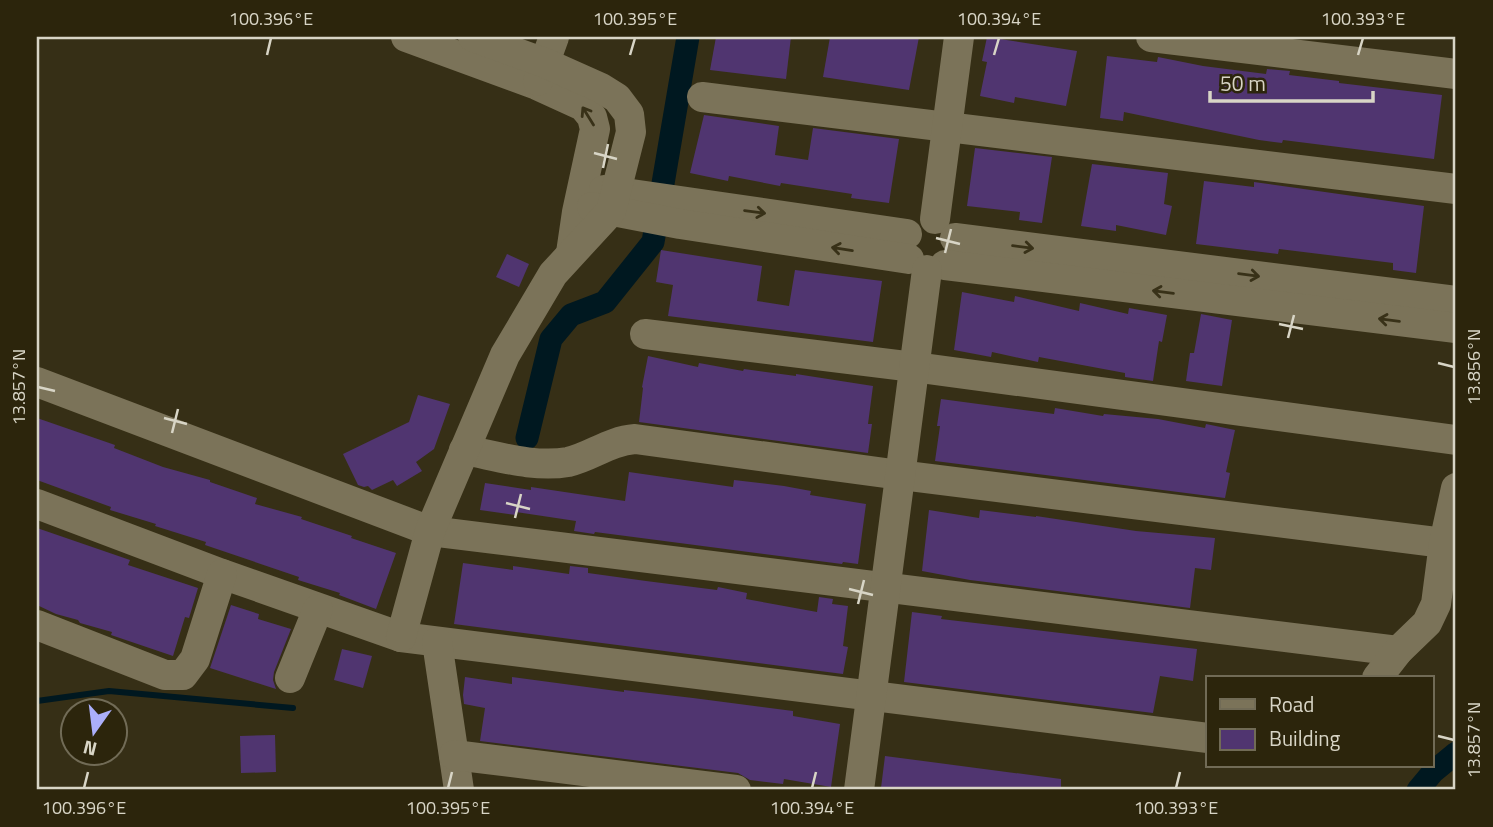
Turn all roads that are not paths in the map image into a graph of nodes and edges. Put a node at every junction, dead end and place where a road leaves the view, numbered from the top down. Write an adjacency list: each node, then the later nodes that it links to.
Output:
1 (406, 37): 5 (street)
2 (473, 37): 5 (street)
3 (959, 37): 8 (street)
4 (1151, 37): 6 (street)
5 (545, 61): 10 (street, one-way to 5); 11 (street)
6 (1456, 74)
7 (702, 97): 8 (street)
8 (947, 126): 9 (street); 12 (street)
9 (1456, 189)
10 (581, 195): 11 (street); 13 (street)
11 (614, 201): 12 (street); 13 (street)
12 (930, 248): 14 (street); 18 (street)
13 (571, 253): 21 (street)
14 (1309, 296): 15 (street); 16 (street, one-way to 14)
15 (1456, 301)
16 (1456, 328)
17 (645, 334): 18 (street)
18 (914, 368): 20 (street); 22 (street)
19 (37, 382): 25 (street)
20 (1456, 440)
21 (464, 450): 22 (street); 25 (street)
22 (900, 475): 26 (street); 28 (street)
23 (1456, 488): 26 (street)
24 (37, 504): 27 (street)
25 (430, 531): 28 (street); 31 (street)
26 (1444, 543): 33 (street)
27 (222, 574): 29 (street); 30 (street)
28 (885, 586): 33 (street); 36 (street)
29 (318, 609): 31 (street); 35 (street)
30 (37, 625)
31 (401, 637): 32 (street)
32 (437, 642): 36 (street); 38 (street)
33 (1398, 651): 34 (street)
34 (1379, 676)
35 (290, 678)
36 (871, 696): 37 (street); 41 (street)
37 (1206, 738)
38 (454, 755): 39 (street); 40 (street)
39 (459, 790)
40 (736, 790)
41 (859, 790)

